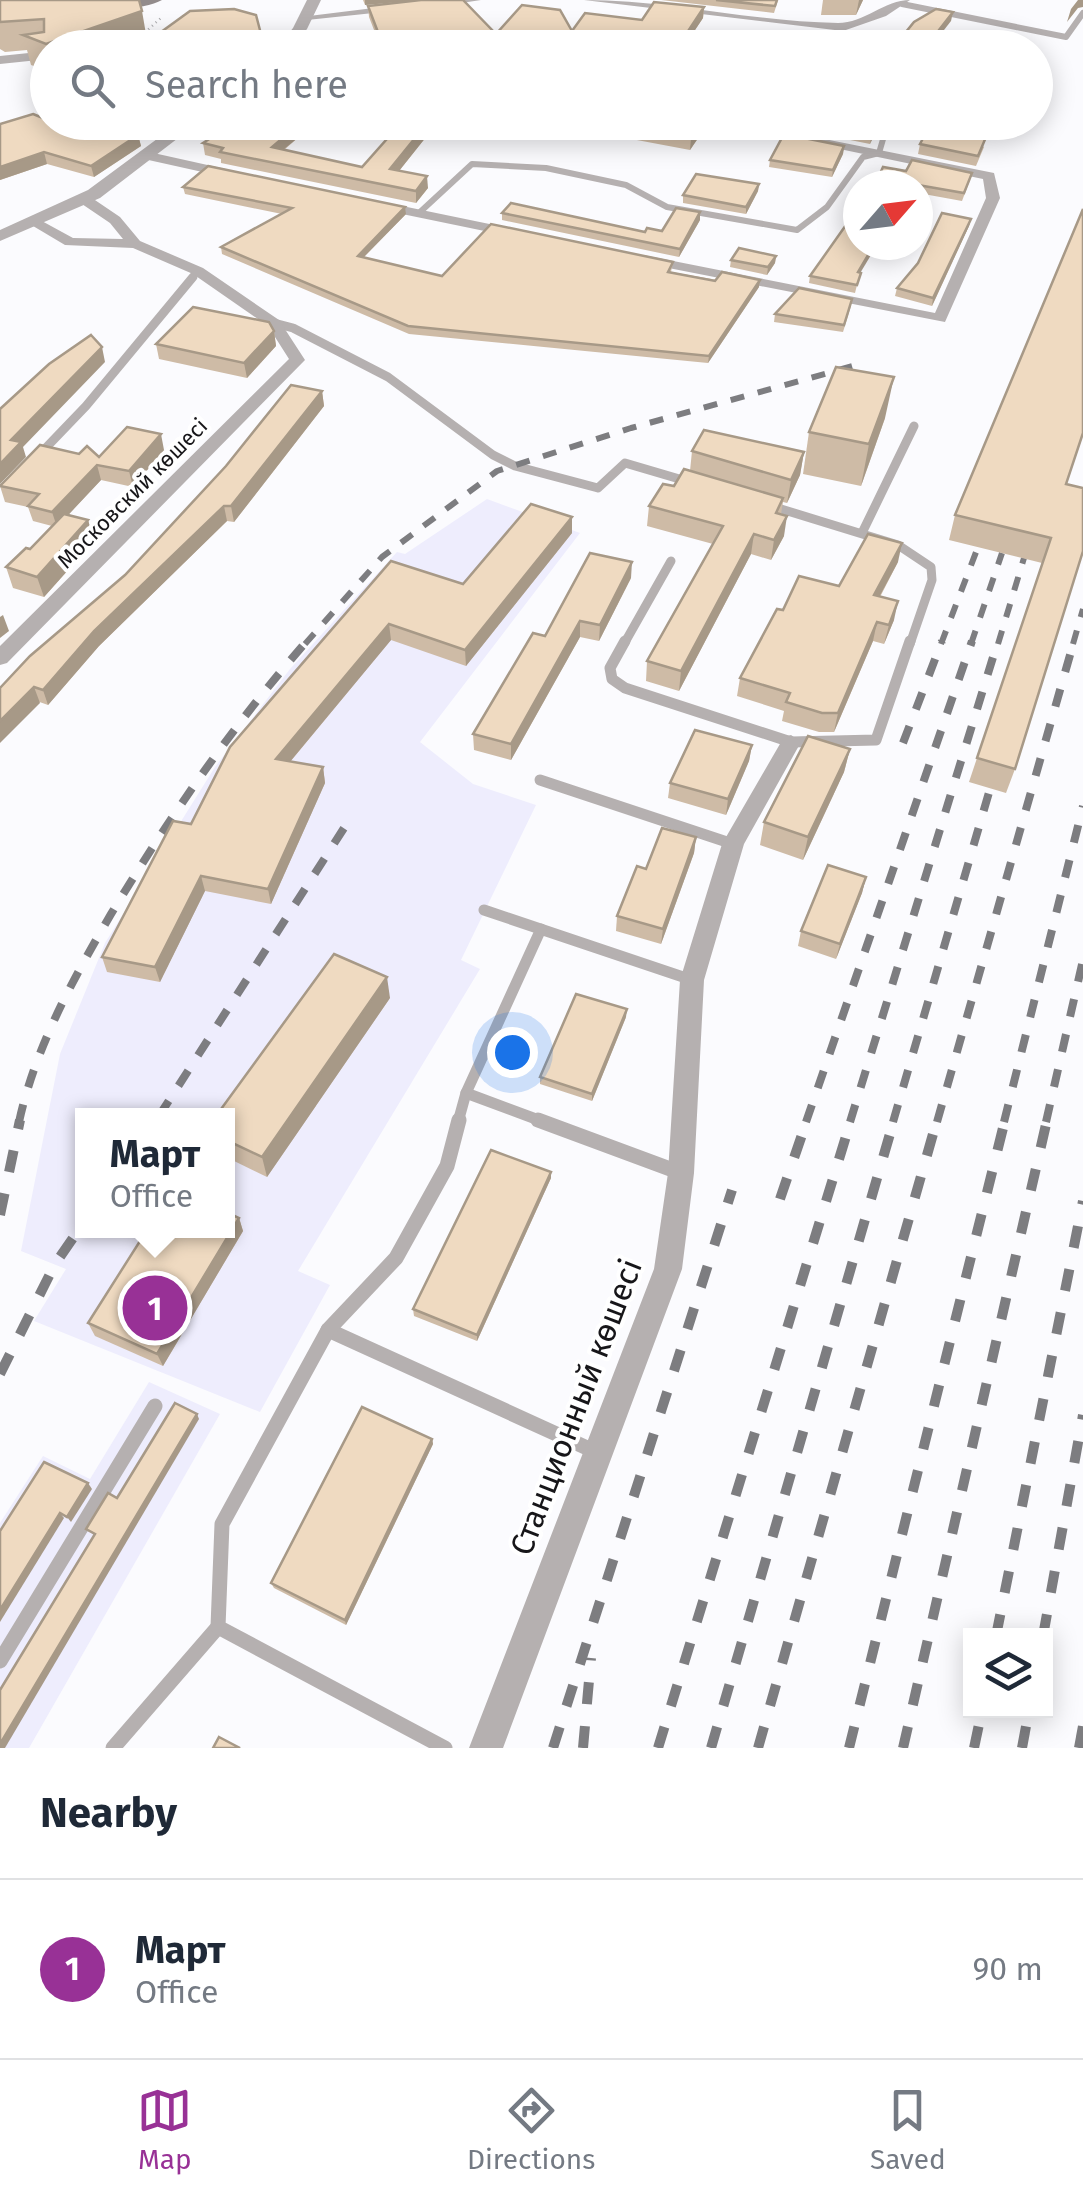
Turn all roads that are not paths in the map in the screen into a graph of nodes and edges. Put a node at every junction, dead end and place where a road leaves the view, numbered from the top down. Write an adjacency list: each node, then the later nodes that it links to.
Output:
1 (314, 0): 8 (street)
2 (474, 0): 8 (street)
3 (590, 0): 9 (street)
4 (903, 2): 9 (street); 12 (lane)
5 (98, 3): 6 (main road)
6 (159, 7)
7 (1083, 13): 13 (lane)
8 (307, 17): 10 (street)
9 (843, 26): 11 (lane)
10 (301, 30)
11 (842, 30)
12 (1033, 30)
13 (1053, 34)
14 (30, 57): 15 (street)
15 (0, 60)
16 (169, 140): 20 (street)
17 (808, 140): 19 (street)
18 (883, 140): 19 (lane)
19 (879, 154): 24 (lane); 29 (street)
20 (149, 156): 21 (street); 22 (street)
21 (258, 180)
22 (84, 199): 25 (street); 28 (street)
23 (366, 202): 24 (street)
24 (419, 213): 27 (street)
25 (35, 224): 26 (street); 28 (street)
26 (0, 236)
27 (536, 237)
28 (135, 244): 30 (street)
29 (632, 257)
30 (198, 271): 31 (street); 33 (lane)
31 (274, 323): 34 (lane); 38 (street, Московский көшесі)
32 (914, 426): 36 (lane)
33 (24, 470)
34 (698, 484)
35 (752, 501): 36 (lane)
36 (862, 533): 39 (lane)
37 (670, 561): 39 (lane)
38 (0, 658)
39 (791, 742): 41 (street, Станционный көшесі)
40 (540, 780): 41 (lane)
41 (732, 844): 44 (street, Станционный көшесі)
42 (484, 910): 43 (lane)
43 (541, 929): 44 (lane); 45 (lane)
44 (692, 980): 46 (street, Станционный көшесі)
45 (466, 1094): 46 (lane); 47 (lane)
46 (680, 1173): 49 (street, Станционный көшесі)
47 (328, 1330): 49 (lane); 50 (lane)
48 (155, 1406): 51 (lane)
49 (596, 1452): 54 (street, Станционный көшесі)
50 (218, 1627): 52 (lane); 53 (lane)
51 (0, 1661)
52 (114, 1748)
53 (445, 1748)
54 (486, 1748)

